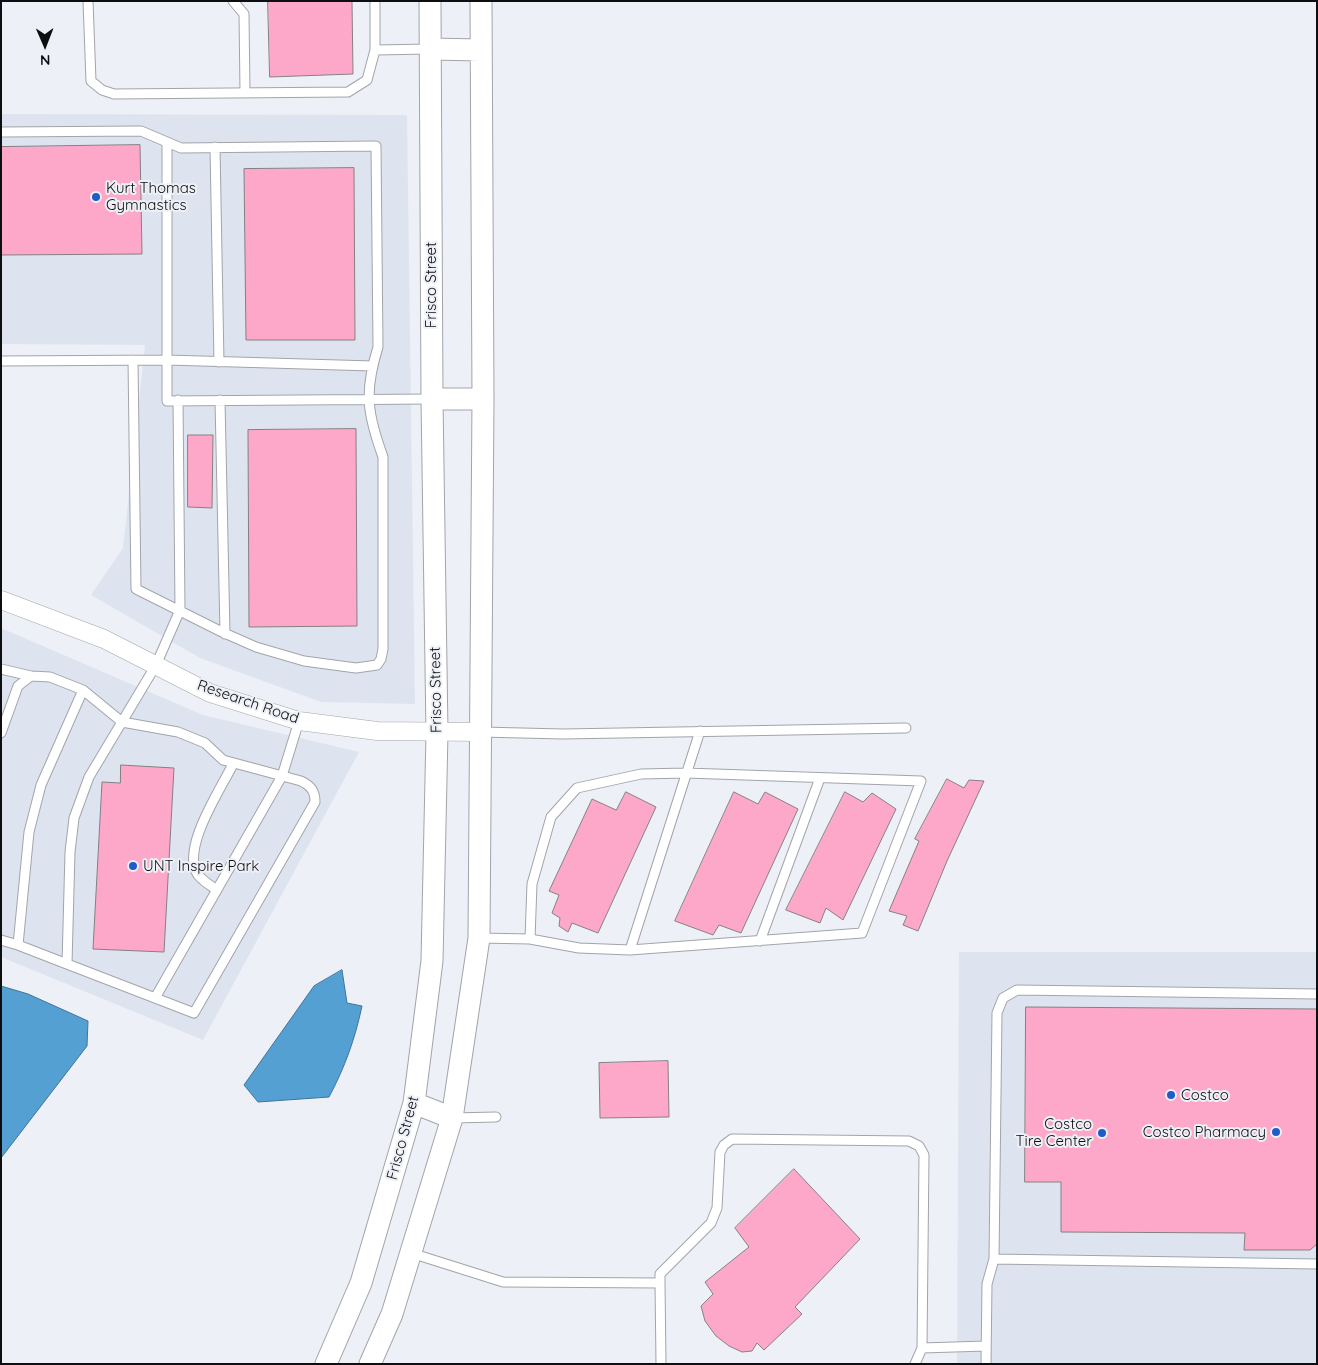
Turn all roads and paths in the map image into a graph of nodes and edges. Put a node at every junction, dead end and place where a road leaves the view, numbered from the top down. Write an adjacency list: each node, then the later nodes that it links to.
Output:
1 (88, 1): 9 (lane)
2 (233, 1): 9 (lane)
3 (375, 1): 7 (lane)
4 (430, 1): 6 (street, Frisco Street)
5 (481, 1): 8 (street)
6 (430, 49): 7 (lane); 8 (street); 19 (street, Frisco Street)
7 (375, 50): 9 (lane)
8 (481, 50): 20 (street)
9 (245, 92)
10 (1, 132): 11 (lane)
11 (167, 143): 12 (lane); 14 (lane)
12 (215, 147): 16 (lane); 17 (lane)
13 (134, 360): 14 (lane); 15 (lane); 24 (lane)
14 (167, 360): 16 (lane); 21 (lane)
15 (1, 361)
16 (219, 362): 17 (lane)
17 (373, 366): 18 (lane)
18 (369, 399): 19 (lane); 22 (lane); 25 (lane)
19 (432, 399): 20 (street); 37 (street, Frisco Street)
20 (483, 399): 35 (street)
21 (178, 400): 22 (lane); 24 (lane)
22 (220, 400): 25 (lane)
23 (1, 600): 26 (street, Research Road)
24 (180, 610): 25 (lane); 26 (lane)
25 (225, 634)
26 (156, 665): 31 (lane); 32 (street, Research Road)
27 (1, 669): 28 (lane)
28 (31, 676): 29 (lane); 30 (lane)
29 (83, 690): 31 (lane); 47 (lane)
30 (5, 713): 36 (lane)
31 (122, 722): 38 (lane); 49 (lane)
32 (299, 722): 37 (street, Research Road); 40 (lane)
33 (906, 728): 34 (lane)
34 (700, 731): 35 (lane); 39 (lane)
35 (481, 732): 37 (street, Research Road); 43 (street)
36 (1, 733)
37 (437, 733): 52 (street, Frisco Street)
38 (233, 764): 40 (lane); 42 (lane)
39 (686, 773): 41 (lane); 44 (lane); 48 (lane)
40 (282, 776): 42 (lane); 51 (lane)
41 (820, 778): 46 (lane); 46 (lane)
42 (217, 890): 51 (lane)
43 (479, 938): 44 (lane); 54 (street)
44 (530, 939): 48 (lane)
45 (1, 940): 47 (lane)
46 (760, 940): 48 (lane)
47 (18, 945): 49 (lane)
48 (630, 950)
49 (67, 964): 51 (lane)
50 (1317, 994): 56 (lane)
51 (155, 998)
52 (414, 1103): 54 (street); 61 (street, Frisco Street)
53 (496, 1116): 54 (lane)
54 (452, 1118): 55 (street)
55 (410, 1253): 58 (lane); 62 (street)
56 (994, 1259): 57 (lane); 59 (lane)
57 (1317, 1263)
58 (660, 1283): 60 (lane); 63 (lane)
59 (986, 1346): 60 (lane); 65 (lane)
60 (922, 1348): 64 (lane)
61 (326, 1364)
62 (370, 1364)
63 (661, 1364)
64 (915, 1364)
65 (986, 1364)

